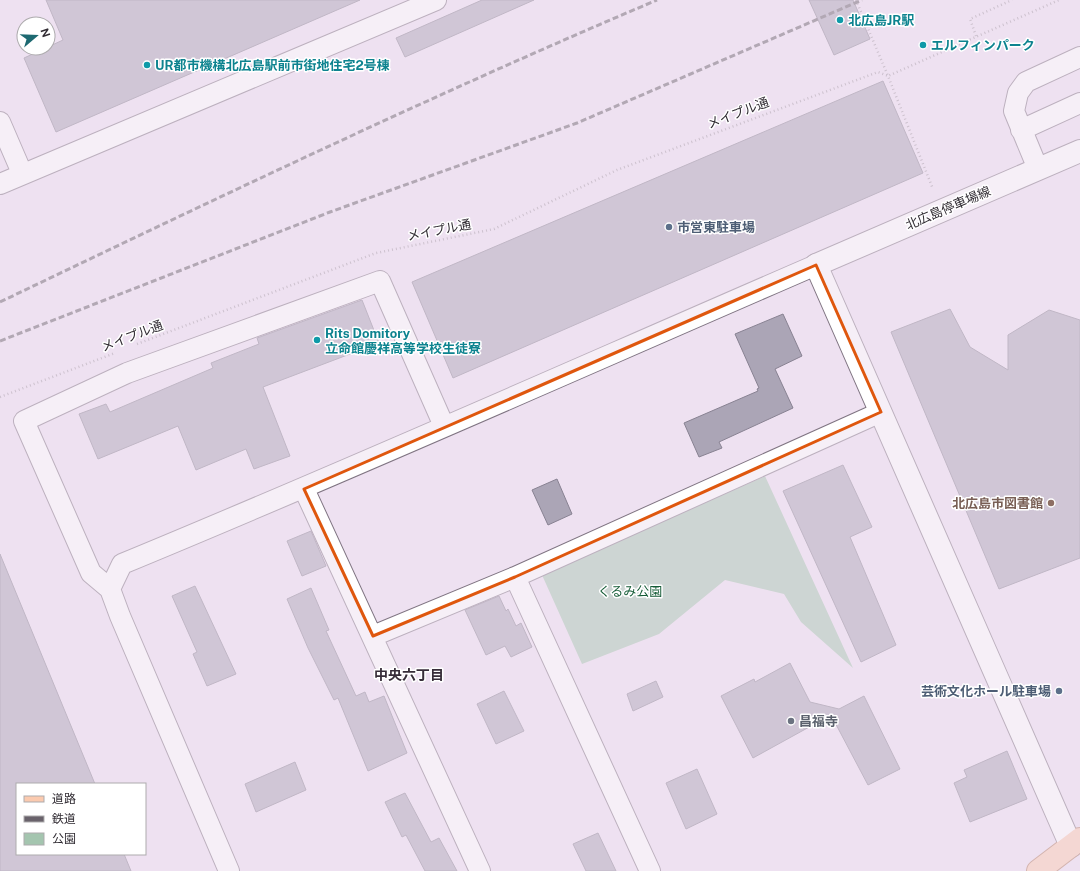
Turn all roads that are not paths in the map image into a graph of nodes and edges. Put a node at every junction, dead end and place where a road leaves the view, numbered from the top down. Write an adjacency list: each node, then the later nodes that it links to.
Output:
1 (436, 0): 8 (street)
2 (1080, 57): 5 (street)
3 (1080, 103): 5 (street)
4 (0, 122): 8 (street)
5 (1021, 130): 7 (street)
6 (1080, 151): 7 (street, 北広島停車場線)
7 (1038, 169): 10 (street, 北広島停車場線)
8 (22, 173): 9 (street)
9 (0, 184)
10 (816, 265): 11 (street); 12 (street)
11 (881, 412): 14 (street); 17 (street)
12 (444, 426): 13 (street); 15 (street)
13 (304, 489): 15 (street); 16 (street)
14 (515, 577): 16 (street); 20 (street)
15 (110, 589): 18 (street)
16 (372, 636): 19 (street)
17 (1075, 842): 21 (main road)
18 (229, 871)
19 (480, 871)
20 (650, 871)
21 (1038, 871)

